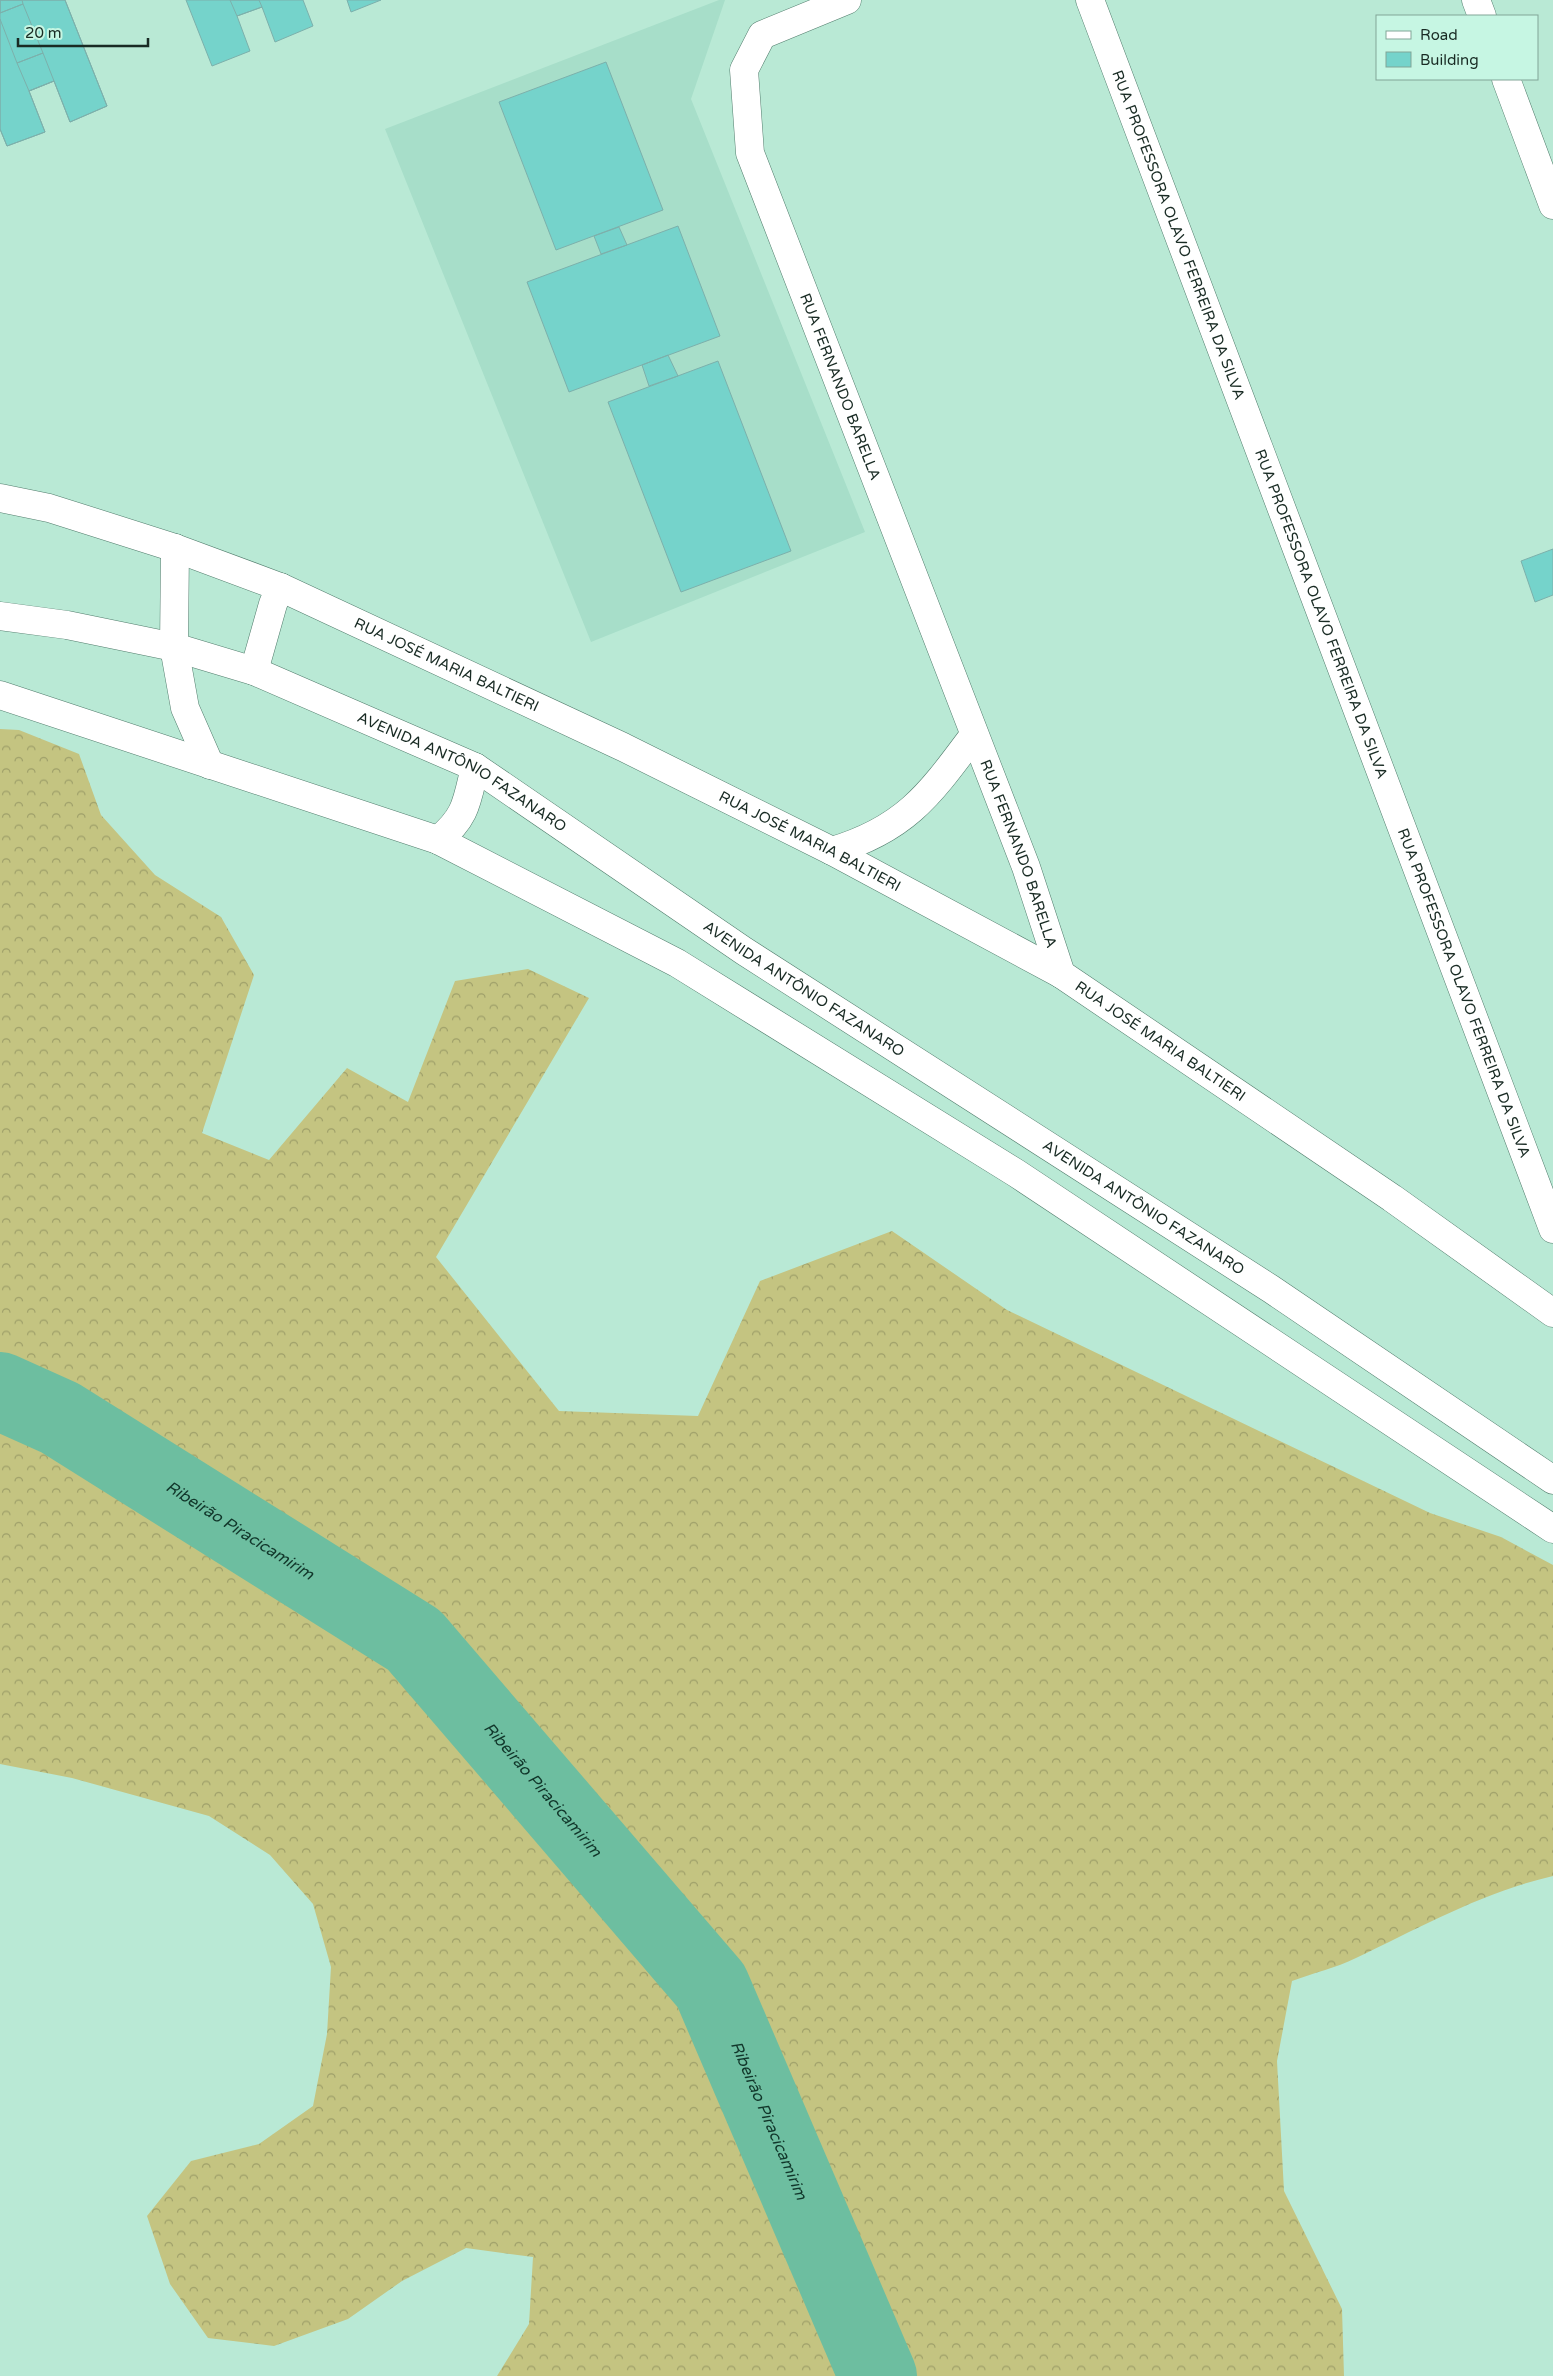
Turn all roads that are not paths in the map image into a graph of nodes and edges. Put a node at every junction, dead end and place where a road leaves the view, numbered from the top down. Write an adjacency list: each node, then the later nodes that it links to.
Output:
1 (847, 0): 14 (street, RUA FERNANDO BARELLA)
2 (1090, 0): 20 (street, RUA PROFESSORA OLAVO FERREIRA DA SILVA)
3 (1476, 0): 4 (street)
4 (1482, 15)
5 (1506, 80): 6 (street)
6 (1553, 205)
7 (0, 498): 8 (street, RUA JOSÉ MARIA BALTIERI)
8 (175, 548): 9 (street, RUA JOSÉ MARIA BALTIERI); 11 (street)
9 (280, 588): 12 (street); 18 (street, RUA JOSÉ MARIA BALTIERI)
10 (0, 616): 11 (street, AVENIDA ANTÔNIO FAZANARO)
11 (174, 646): 12 (street, AVENIDA ANTÔNIO FAZANARO); 15 (street)
12 (254, 671): 16 (street, AVENIDA ANTÔNIO FAZANARO)
13 (0, 695): 15 (street)
14 (974, 735): 18 (street, RUA FERNANDO BARELLA); 19 (street, RUA FERNANDO BARELLA)
15 (210, 765): 17 (street)
16 (475, 767): 17 (street); 22 (street, AVENIDA ANTÔNIO FAZANARO)
17 (438, 840): 23 (street)
18 (832, 851): 19 (street, RUA JOSÉ MARIA BALTIERI)
19 (1061, 974): 21 (street, RUA JOSÉ MARIA BALTIERI)
20 (1553, 1229)
21 (1553, 1313)
22 (1553, 1480)
23 (1553, 1529)

